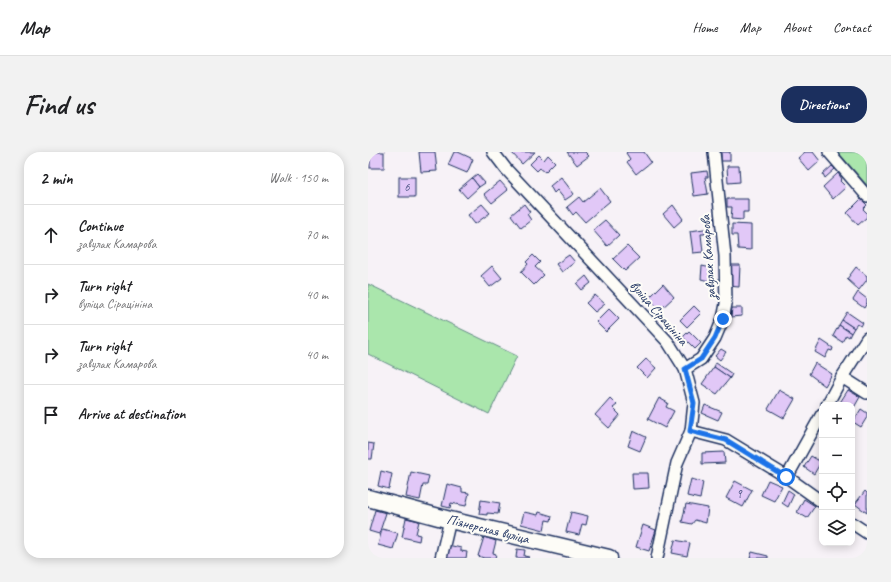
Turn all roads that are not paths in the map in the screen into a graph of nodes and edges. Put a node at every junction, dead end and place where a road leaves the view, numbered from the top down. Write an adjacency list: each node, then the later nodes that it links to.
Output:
1 (714, 152): 6 (street, завулак Камарова)
2 (829, 152): 4 (street)
3 (493, 153): 6 (street, вуліца Сірацініна)
4 (867, 196)
5 (867, 338): 7 (street)
6 (685, 369): 11 (street, вуліца Сірацініна)
7 (842, 377): 8 (street); 9 (street)
8 (867, 393)
9 (829, 402)
10 (819, 419): 12 (street)
11 (690, 431): 12 (street); 20 (street, вуліца Сірацініна)
12 (786, 477): 14 (street)
13 (368, 498): 15 (street, Піянерская вуліца)
14 (819, 500)
15 (450, 520): 18 (street); 19 (street, Піянерская вуліца)
16 (855, 524): 17 (street)
17 (867, 533)
18 (441, 558)
19 (609, 558)
20 (657, 558)

